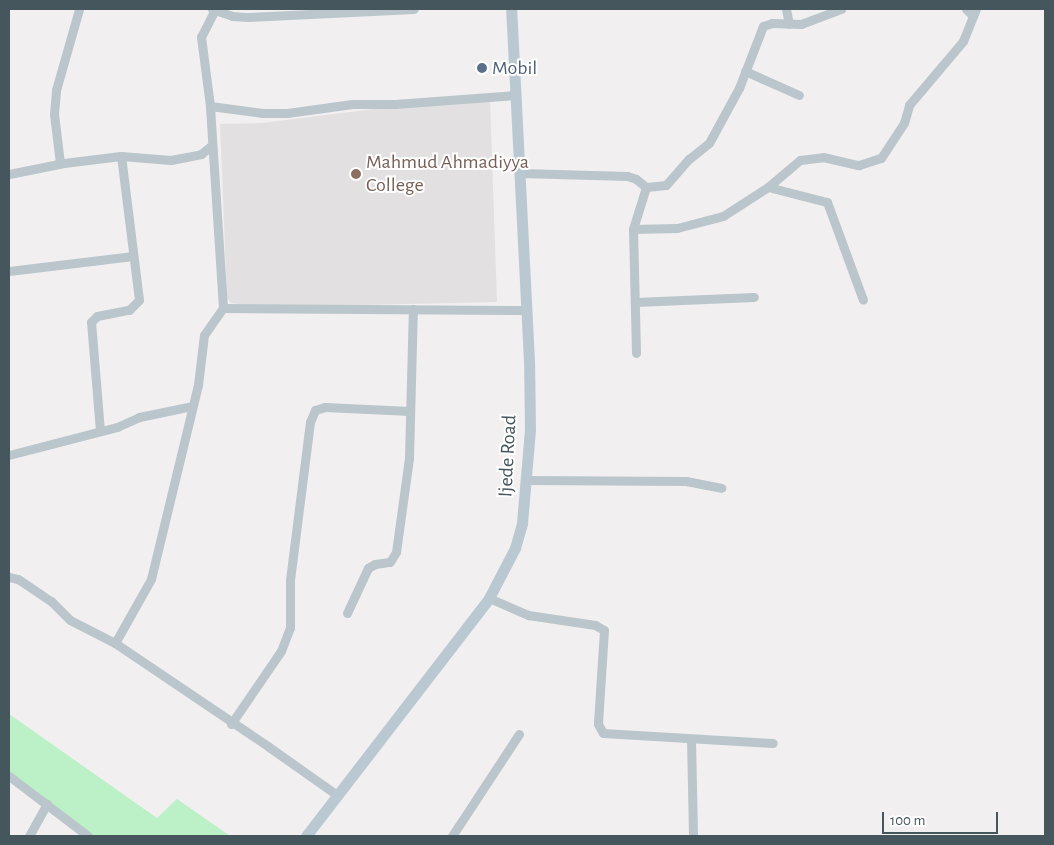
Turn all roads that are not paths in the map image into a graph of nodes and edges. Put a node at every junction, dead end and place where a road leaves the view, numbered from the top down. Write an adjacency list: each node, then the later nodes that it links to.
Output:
1 (79, 9): 18 (street)
2 (214, 9): 3 (street); 13 (street)
3 (414, 9)
4 (511, 9): 11 (main road, Ijede Road)
5 (786, 9): 9 (street)
6 (841, 9): 9 (street)
7 (966, 9): 8 (street)
8 (975, 12): 22 (street)
9 (789, 24): 10 (street)
10 (745, 71): 12 (street); 21 (street)
11 (516, 95): 13 (street); 19 (main road, Ijede Road)
12 (799, 95)
13 (210, 106): 14 (street)
14 (211, 146): 15 (street); 17 (street)
15 (201, 154): 16 (street); 17 (street)
16 (120, 156): 18 (street); 24 (street)
17 (212, 158): 29 (street)
18 (60, 164): 20 (street)
19 (521, 172): 21 (street); 31 (main road, Ijede Road)
20 (9, 174)
21 (646, 187): 23 (street)
22 (768, 187): 23 (street); 27 (street)
23 (633, 229): 28 (street)
24 (133, 256): 25 (street); 35 (street)
25 (9, 271)
26 (754, 298): 28 (street)
27 (863, 300)
28 (636, 302): 32 (street)
29 (223, 308): 30 (street); 33 (street)
30 (412, 310): 31 (street); 34 (street)
31 (527, 310): 37 (main road, Ijede Road)
32 (636, 353)
33 (192, 406): 35 (street); 42 (street)
34 (410, 411): 41 (street); 43 (street)
35 (100, 431): 36 (street)
36 (9, 455)
37 (527, 480): 38 (street); 40 (main road, Ijede Road)
38 (721, 488)
39 (9, 577): 42 (street)
40 (489, 598): 45 (street); 48 (main road, Ijede Road)
41 (347, 613)
42 (114, 644): 43 (street)
43 (231, 724): 48 (street)
44 (519, 734): 53 (street)
45 (691, 739): 46 (street); 54 (street)
46 (773, 743)
47 (9, 776): 49 (street)
48 (337, 796): 52 (main road, Ijede Road)
49 (47, 804): 50 (street); 51 (street)
50 (29, 836)
51 (88, 836)
52 (306, 836)
53 (452, 836)
54 (693, 836)

